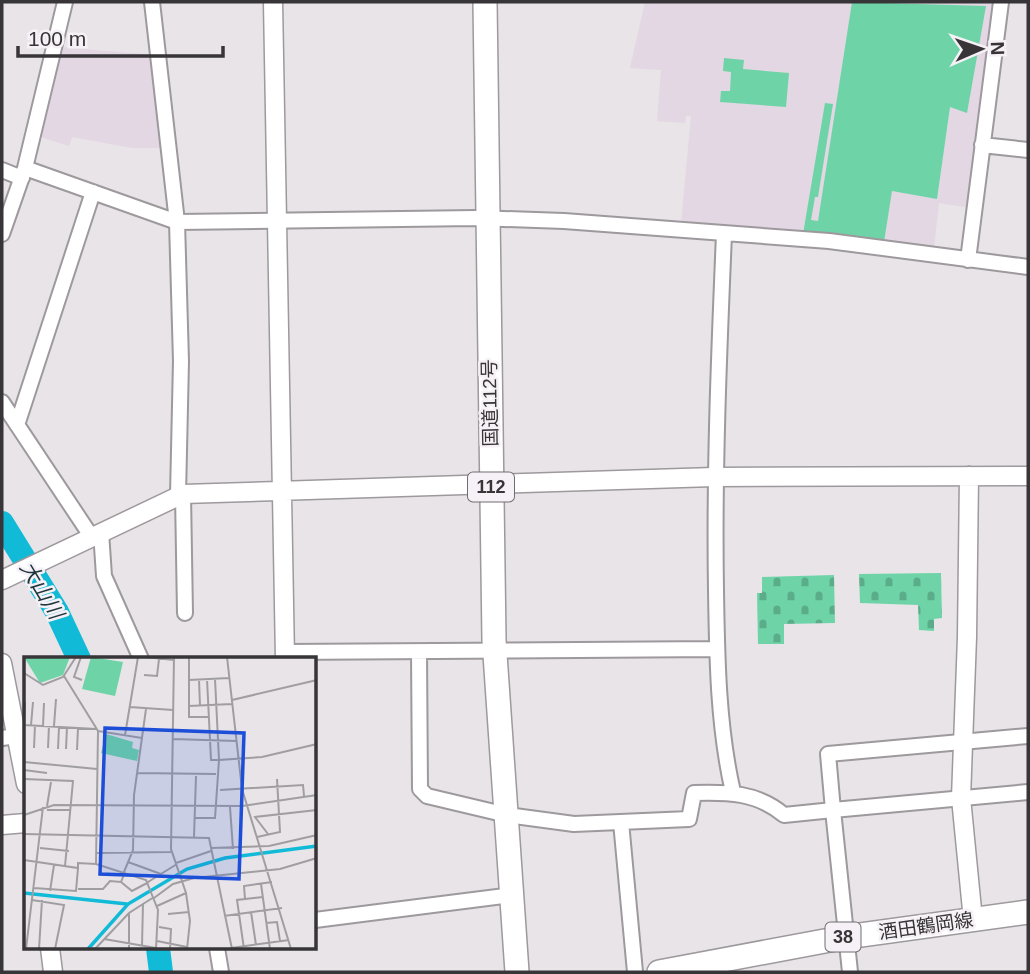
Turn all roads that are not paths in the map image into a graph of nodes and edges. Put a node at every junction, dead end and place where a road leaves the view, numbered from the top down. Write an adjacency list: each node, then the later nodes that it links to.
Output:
1 (65, 2): 9 (street)
2 (152, 2): 13 (street)
3 (273, 2): 12 (street)
4 (485, 2): 11 (main road, 国道112号 / 112)
5 (1001, 2): 6 (street)
6 (982, 145): 7 (street); 16 (street)
7 (1028, 150)
8 (2, 170): 9 (street)
9 (23, 173): 10 (street); 14 (street)
10 (93, 192): 13 (street); 19 (street)
11 (488, 219): 12 (street); 15 (street); 23 (main road, 国道112号 / 112)
12 (278, 220): 13 (street); 24 (street)
13 (177, 222): 25 (street)
14 (2, 234)
15 (724, 234): 16 (street); 22 (street)
16 (968, 260): 17 (street)
17 (1028, 267)
18 (2, 402): 19 (street)
19 (18, 425): 26 (street)
20 (1028, 475): 21 (street)
21 (969, 476): 22 (street); 37 (street)
22 (714, 477): 23 (street); 29 (street)
23 (491, 485): 24 (street); 31 (main road, 国道112号 / 112)
24 (281, 492): 25 (street); 32 (street)
25 (180, 495): 26 (street); 28 (street)
26 (92, 536): 27 (street); 33 (street)
27 (2, 580)
28 (185, 613)
29 (717, 649): 31 (street); 39 (street)
30 (419, 652): 31 (street); 32 (street); 43 (street)
31 (494, 652): 43 (main road, 国道112号 / 112)
32 (285, 656)
33 (140, 657)
34 (2, 663): 36 (street)
35 (1028, 736): 37 (street)
36 (9, 737): 38 (street)
37 (961, 742): 41 (street); 42 (street)
38 (24, 778)
39 (733, 792): 42 (street); 45 (street)
40 (1028, 792): 41 (street)
41 (961, 799): 42 (street); 50 (street)
42 (833, 810): 51 (street)
43 (507, 815): 45 (street); 47 (main road, 国道112号 / 112)
44 (24, 822): 46 (street)
45 (621, 822): 57 (street)
46 (2, 825)
47 (512, 895): 49 (street); 56 (main road, 国道112号 / 112)
48 (1028, 912): 50 (main road, 酒田鶴岡線 / 38)
49 (317, 919)
50 (972, 920): 51 (main road, 酒田鶴岡線 / 38)
51 (846, 937): 58 (main road, 酒田鶴岡線 / 38); 59 (street)
52 (50, 950): 54 (street)
53 (217, 950): 55 (street)
54 (53, 972)
55 (220, 972)
56 (517, 972)
57 (635, 972)
58 (659, 972)
59 (850, 972)

